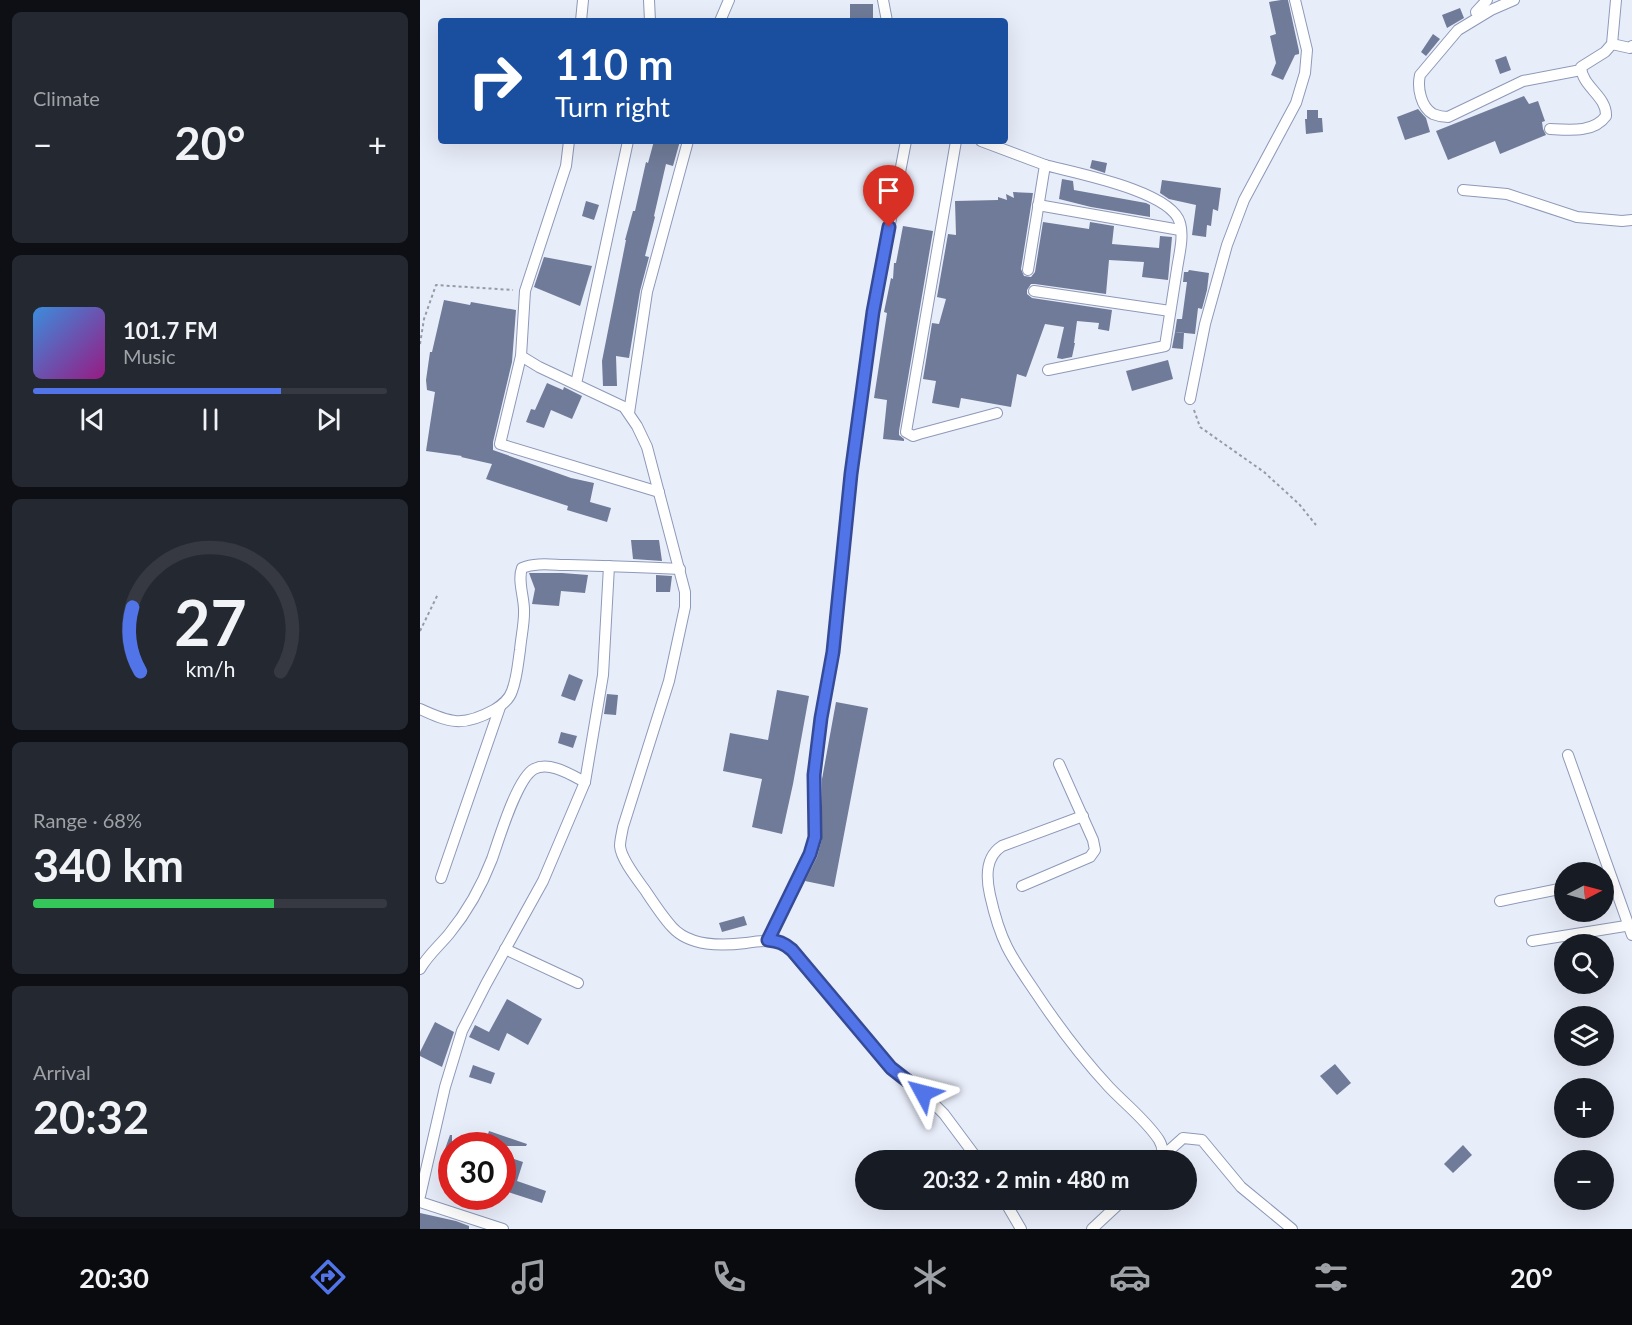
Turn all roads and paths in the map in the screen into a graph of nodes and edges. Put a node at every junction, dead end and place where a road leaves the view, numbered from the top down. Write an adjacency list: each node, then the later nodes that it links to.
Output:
1 (583, 0): 11 (street)
2 (649, 0): 12 (street)
3 (729, 0): 13 (street)
4 (870, 0): 5 (street)
5 (883, 0): 14 (street)
6 (1295, 0): 40 (street)
7 (1487, 0): 10 (street)
8 (1514, 0): 17 (street)
9 (1616, 0): 15 (street)
10 (1476, 12)
11 (581, 18)
12 (650, 18)
13 (721, 18)
14 (886, 18)
15 (1612, 44): 16 (street); 17 (street)
16 (1632, 46)
17 (1581, 70): 18 (street)
18 (1550, 129)
19 (569, 144): 31 (street)
20 (627, 144): 39 (street)
21 (687, 144): 41 (street)
22 (905, 144): 62 (street)
23 (955, 144): 42 (street)
24 (989, 144): 25 (street)
25 (1045, 165): 27 (street); 29 (street)
26 (1463, 190): 28 (street)
27 (1038, 205): 29 (street); 30 (street)
28 (1632, 220)
29 (1180, 231): 33 (street)
30 (1028, 270)
31 (525, 291): 34 (path); 35 (street)
32 (1034, 291): 33 (street)
33 (1170, 312): 37 (street)
34 (420, 344)
35 (521, 356): 36 (street); 38 (street)
36 (539, 367): 38 (street); 39 (street)
37 (1048, 370)
38 (518, 372): 43 (street)
39 (576, 384): 41 (street)
40 (1190, 399): 44 (path)
41 (629, 413): 43 (street)
42 (997, 413)
43 (659, 492): 46 (street)
44 (1316, 525)
45 (609, 566): 46 (street); 49 (street); 53 (street)
46 (680, 569): 62 (street)
47 (438, 594): 48 (path)
48 (420, 631)
49 (500, 707): 50 (street); 56 (street)
50 (420, 709)
51 (1568, 755): 55 (street)
52 (1059, 764): 54 (street)
53 (585, 782): 64 (street); 65 (street)
54 (1083, 816): 57 (street); 68 (street)
55 (1603, 862)
56 (441, 878)
57 (1022, 886)
58 (1554, 890): 60 (street)
59 (1614, 892): 61 (street)
60 (1500, 901)
61 (1631, 929): 63 (street)
62 (768, 940): 67 (street)
63 (1532, 941)
64 (505, 949): 66 (street); 70 (street)
65 (420, 969)
66 (578, 983)
67 (972, 1150)
68 (1163, 1150)
69 (1170, 1150): 77 (street)
70 (420, 1196)
71 (420, 1202): 74 (street)
72 (1010, 1210): 75 (street)
73 (1112, 1210): 76 (street)
74 (503, 1229)
75 (1021, 1229)
76 (1092, 1229)
77 (1292, 1229)

